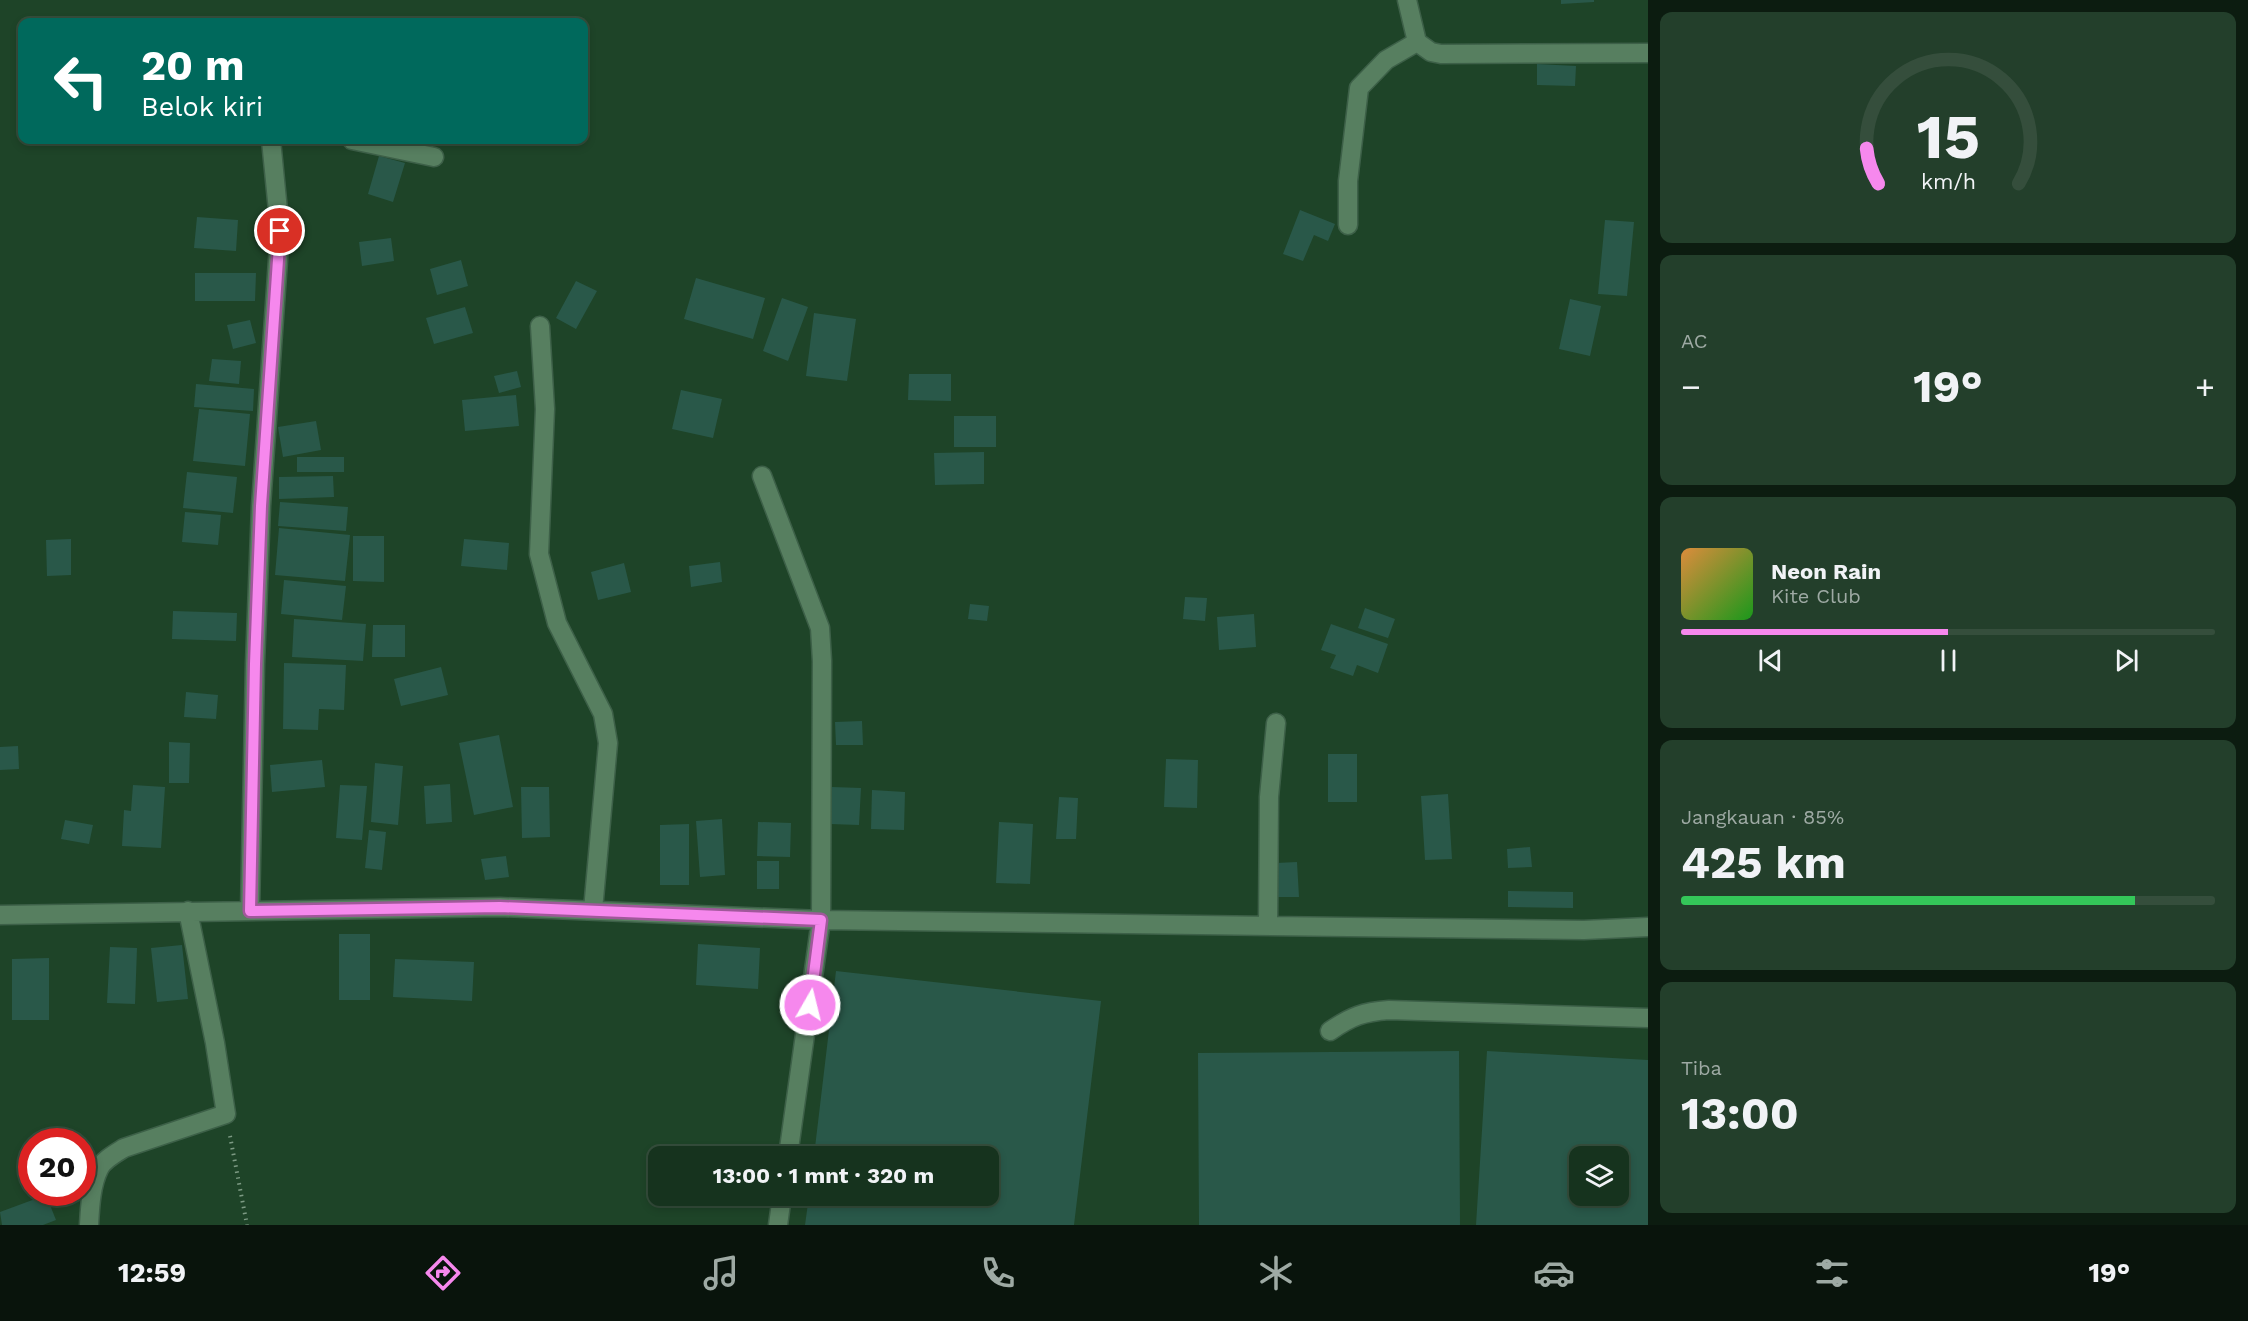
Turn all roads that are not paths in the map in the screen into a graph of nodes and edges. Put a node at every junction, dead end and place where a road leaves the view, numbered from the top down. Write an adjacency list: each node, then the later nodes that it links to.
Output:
1 (1407, 0): 2 (street)
2 (1416, 42): 3 (street); 7 (street)
3 (1648, 53)
4 (271, 144): 13 (street)
5 (371, 144): 6 (street)
6 (434, 157)
7 (1348, 225)
8 (540, 326): 11 (street)
9 (762, 476): 15 (street)
10 (1276, 723): 16 (street)
11 (593, 910): 13 (street); 15 (street)
12 (188, 911): 13 (street); 14 (street); 22 (street)
13 (250, 911)
14 (0, 915)
15 (821, 920): 16 (street); 20 (street)
16 (1268, 926): 17 (street)
17 (1648, 927)
18 (1648, 1018): 19 (street)
19 (1330, 1031)
20 (789, 1146)
21 (781, 1206): 23 (street)
22 (89, 1225)
23 (778, 1225)

